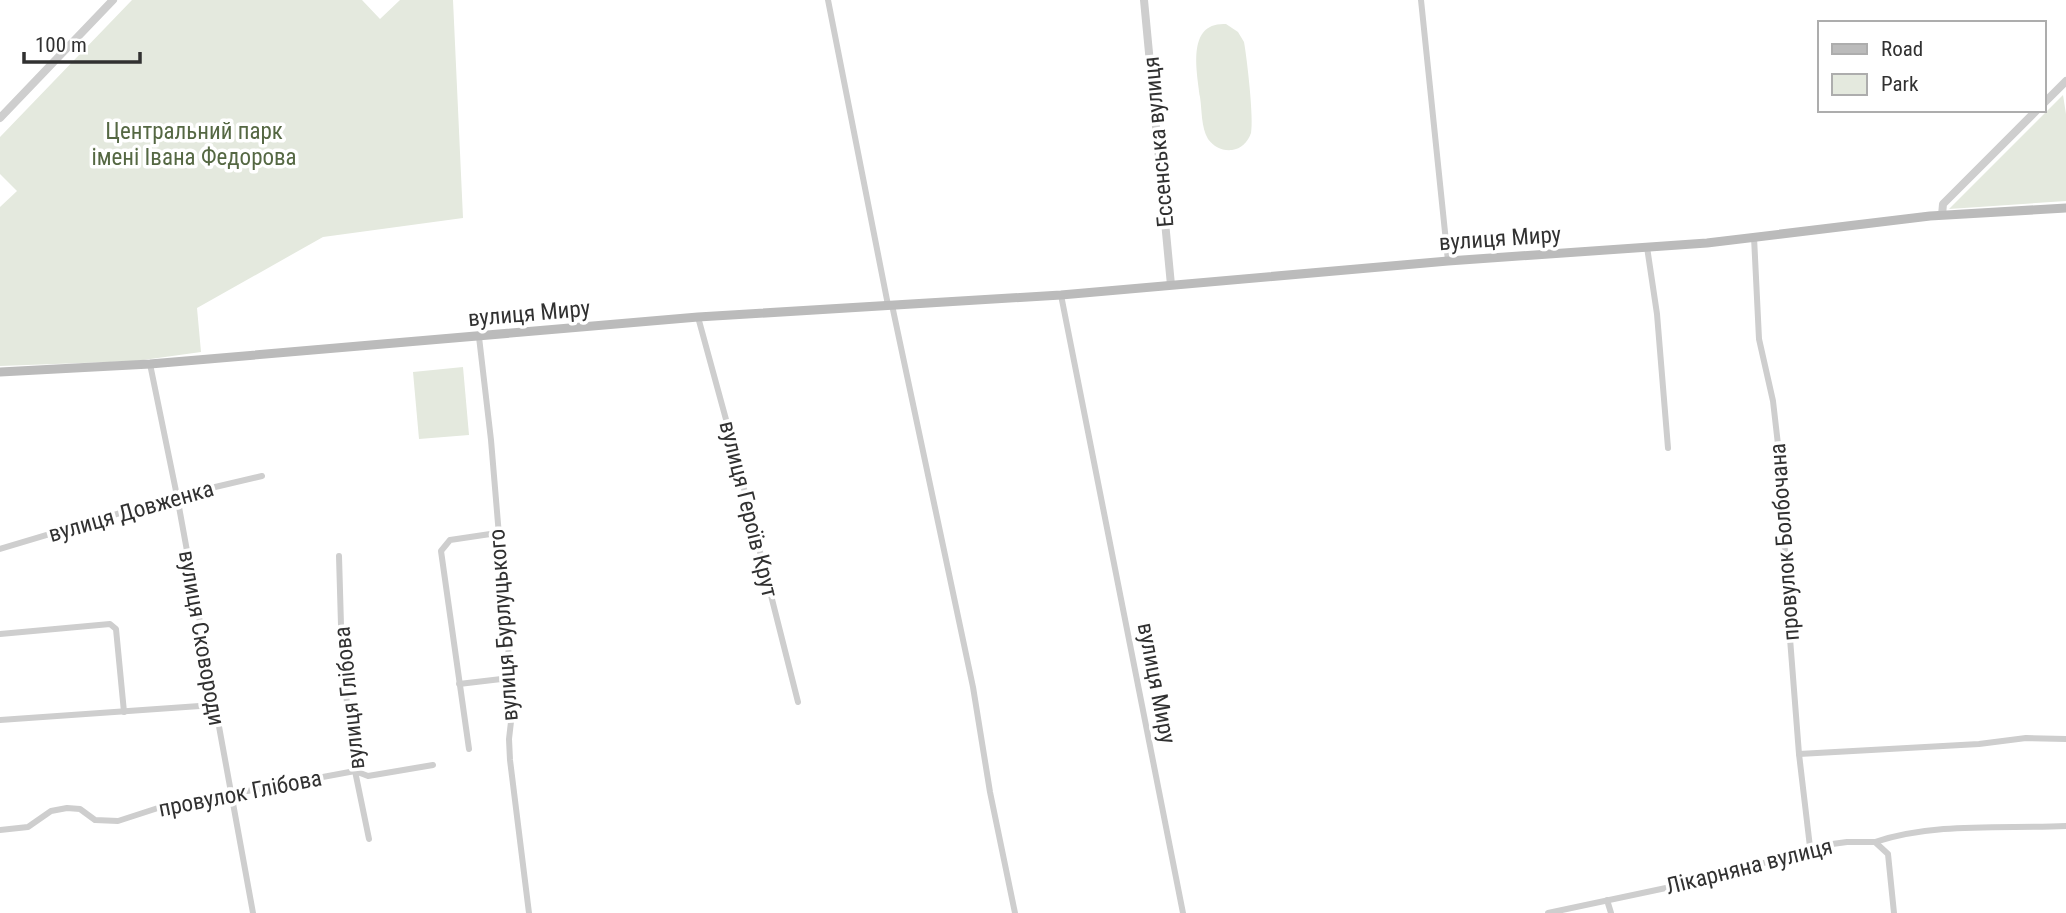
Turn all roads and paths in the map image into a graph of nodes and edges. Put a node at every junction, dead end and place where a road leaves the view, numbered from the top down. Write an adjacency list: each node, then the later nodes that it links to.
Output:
1 (113, 0): 8 (street)
2 (828, 0): 16 (street)
3 (1144, 0): 14 (street, Ессенська вулиця)
4 (1421, 0): 13 (street)
5 (2066, 81): 6 (street)
6 (2045, 102)
7 (2035, 112): 10 (street)
8 (0, 118)
9 (2066, 208): 10 (main road, вулиця Миру)
10 (1941, 215): 11 (main road, вулиця Миру)
11 (1754, 237): 12 (main road, вулиця Миру); 36 (street, провулок Болбочана)
12 (1647, 247): 13 (main road, вулиця Миру); 21 (street)
13 (1448, 261): 14 (main road, вулиця Миру)
14 (1171, 285): 15 (main road, вулиця Миру)
15 (1061, 296): 16 (main road, вулиця Миру); 50 (street, вулиця Миру)
16 (890, 305): 17 (main road, вулиця Миру); 49 (street)
17 (698, 317): 18 (main road, вулиця Миру); 30 (street, вулиця Героїв Крут)
18 (479, 337): 19 (main road, вулиця Миру); 24 (street, вулиця Бурлуцького)
19 (150, 364): 20 (main road, вулиця Миру); 23 (street, вулиця Сковороди)
20 (0, 372)
21 (1668, 448)
22 (262, 476): 23 (street, вулиця Довженка)
23 (177, 495): 25 (street, вулиця Довженка); 31 (street, вулиця Сковороди)
24 (497, 533): 28 (street, вулиця Бурлуцького); 29 (street)
25 (0, 549)
26 (339, 556): 38 (street, вулиця Глібова)
27 (0, 634): 32 (street)
28 (510, 678): 29 (street); 48 (street, вулиця Бурлуцького)
29 (459, 684): 35 (street)
30 (798, 702)
31 (214, 705): 32 (street); 39 (street, вулиця Сковороди)
32 (124, 712): 33 (street)
33 (0, 720)
34 (2066, 739): 36 (street)
35 (469, 749)
36 (1800, 754): 44 (street, провулок Болбочана)
37 (433, 765): 38 (street, провулок Глібова)
38 (355, 771): 39 (street, провулок Глібова); 42 (street, вулиця Глібова)
39 (231, 794): 41 (street, провулок Глібова); 47 (street, вулиця Сковороди)
40 (2066, 826): 43 (street, Лікарняна вулиця)
41 (0, 830)
42 (369, 839)
43 (1875, 842): 44 (street, Лікарняна вулиця); 53 (street)
44 (1810, 847): 45 (street, Лікарняна вулиця)
45 (1607, 901): 46 (street, Лікарняна вулиця); 52 (street)
46 (1572, 910): 51 (street, Лікарняна вулиця)
47 (253, 913)
48 (529, 913)
49 (1015, 913)
50 (1183, 913)
51 (1548, 913)
52 (1611, 913)
53 (1894, 913)

